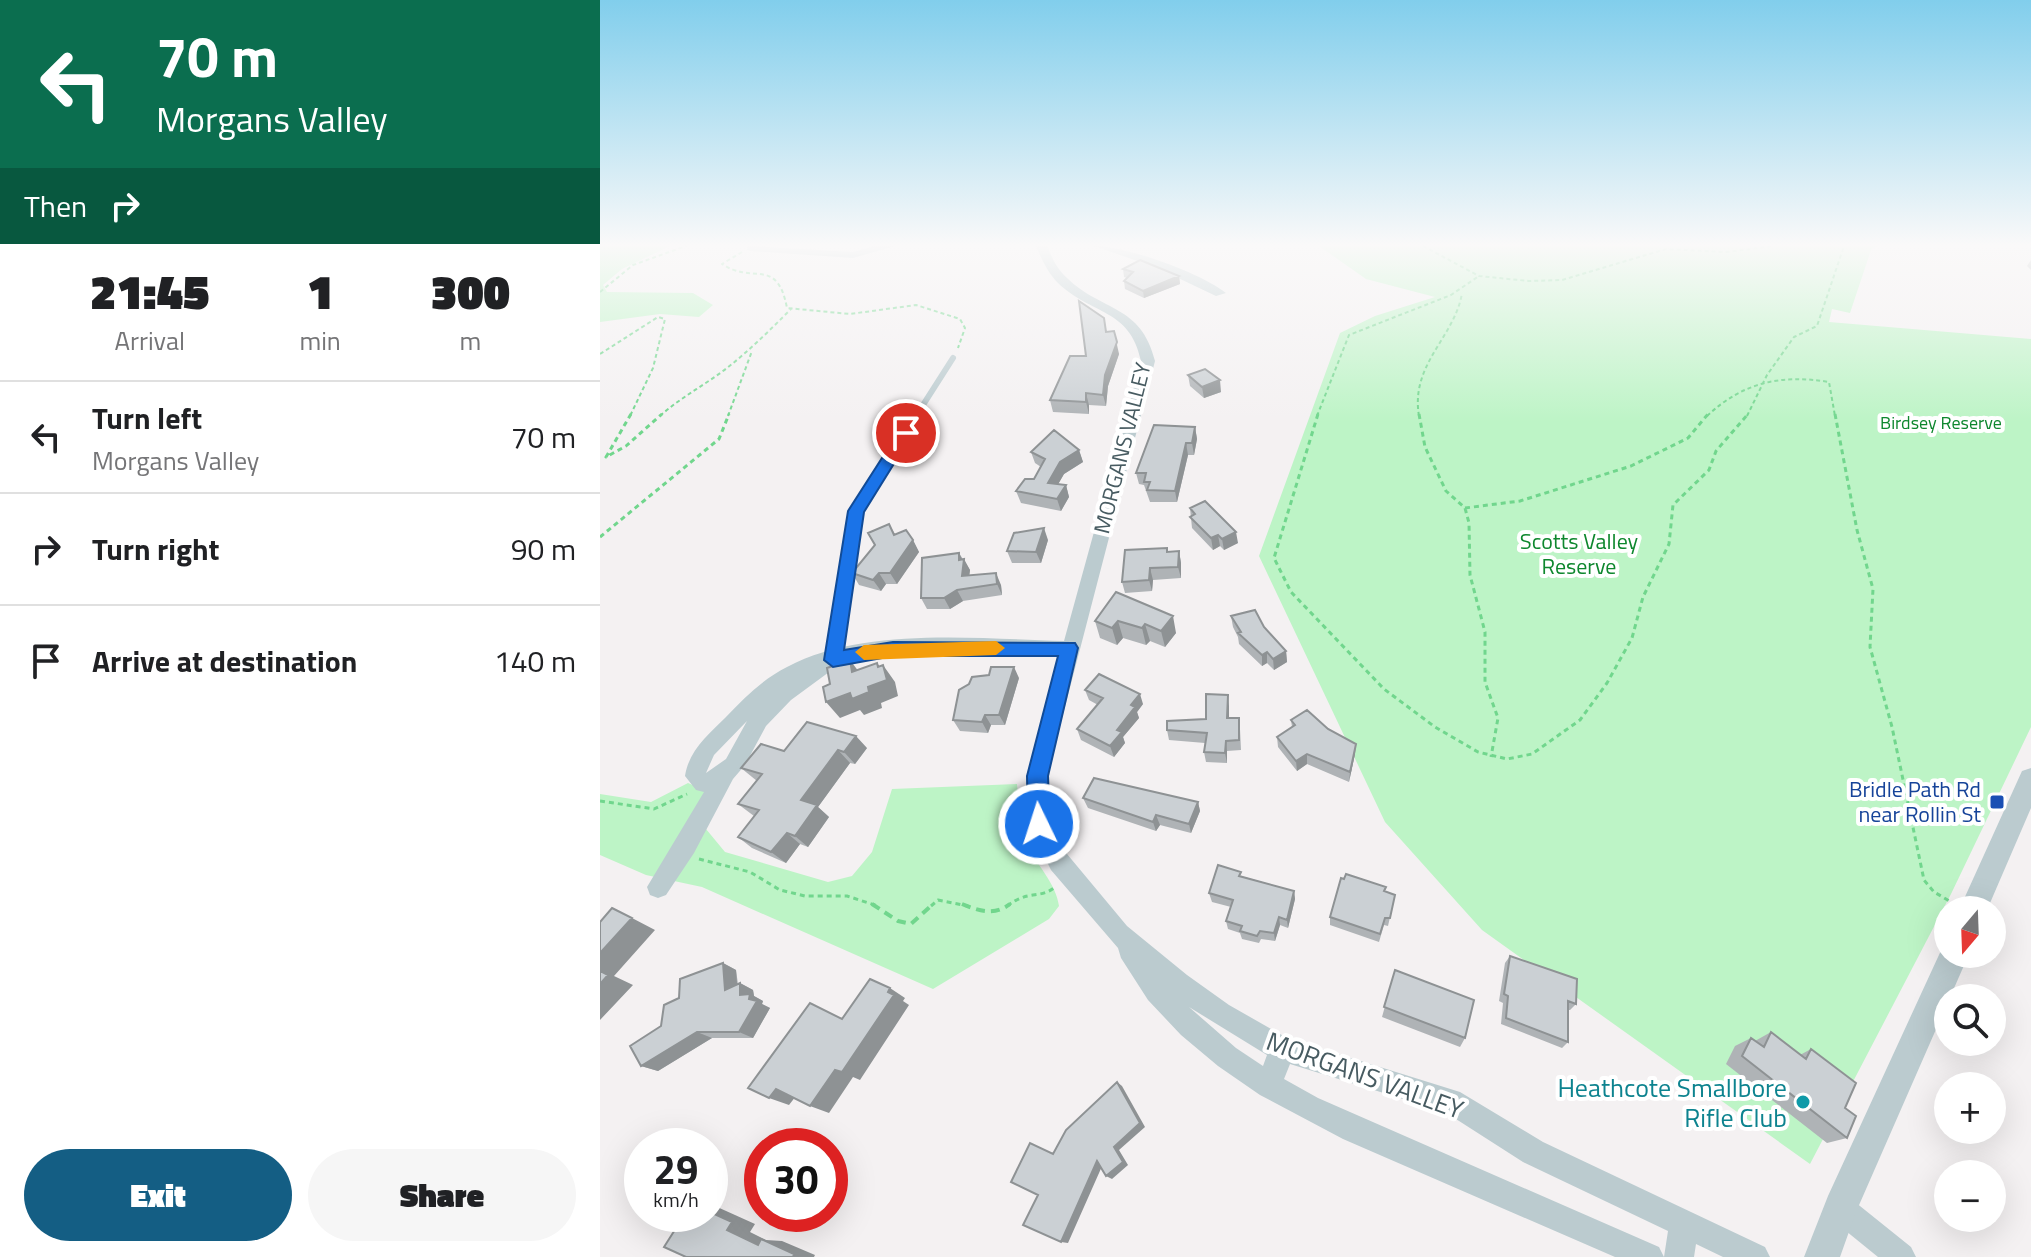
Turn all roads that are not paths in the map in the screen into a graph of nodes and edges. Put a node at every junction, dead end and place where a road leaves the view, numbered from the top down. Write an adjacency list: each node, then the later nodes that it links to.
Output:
1 (1097, 305): 3 (street, MORGANS VALLEY)
2 (953, 358): 4 (lane)
3 (1069, 648): 4 (street); 9 (street, MORGANS VALLEY)
4 (833, 660): 6 (street); 6 (street)
5 (2031, 779): 8 (street)
6 (713, 780): 7 (street)
7 (658, 887)
8 (1971, 896)
9 (1119, 934): 11 (street, MORGANS VALLEY); 12 (street, MORGANS VALLEY)
10 (1948, 968): 13 (street)
11 (1282, 1049): 12 (street); 14 (street, MORGANS VALLEY)
12 (1269, 1086): 15 (street, MORGANS VALLEY)
13 (1840, 1208): 18 (street); 19 (street)
14 (1684, 1223): 16 (street); 17 (street, MORGANS VALLEY)
15 (1649, 1257)
16 (1679, 1257)
17 (1755, 1257)
18 (1822, 1257)
19 (1901, 1257)

